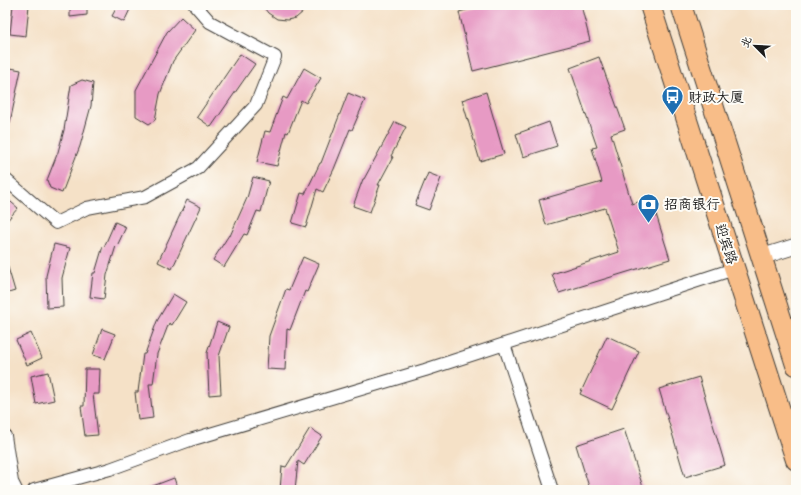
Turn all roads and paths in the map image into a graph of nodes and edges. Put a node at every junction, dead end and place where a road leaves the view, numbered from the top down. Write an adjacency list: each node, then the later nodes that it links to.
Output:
1 (195, 5): 4 (street)
2 (650, 5): 7 (highway, 迎宾路)
3 (681, 5): 6 (highway)
4 (5, 178)
5 (796, 246): 6 (street)
6 (761, 256): 9 (highway)
7 (734, 269): 8 (street); 11 (highway, 迎宾路)
8 (504, 344): 13 (street); 14 (street)
9 (796, 365)
10 (5, 436): 12 (street)
11 (796, 460)
12 (16, 490)
13 (34, 490)
14 (552, 490)

